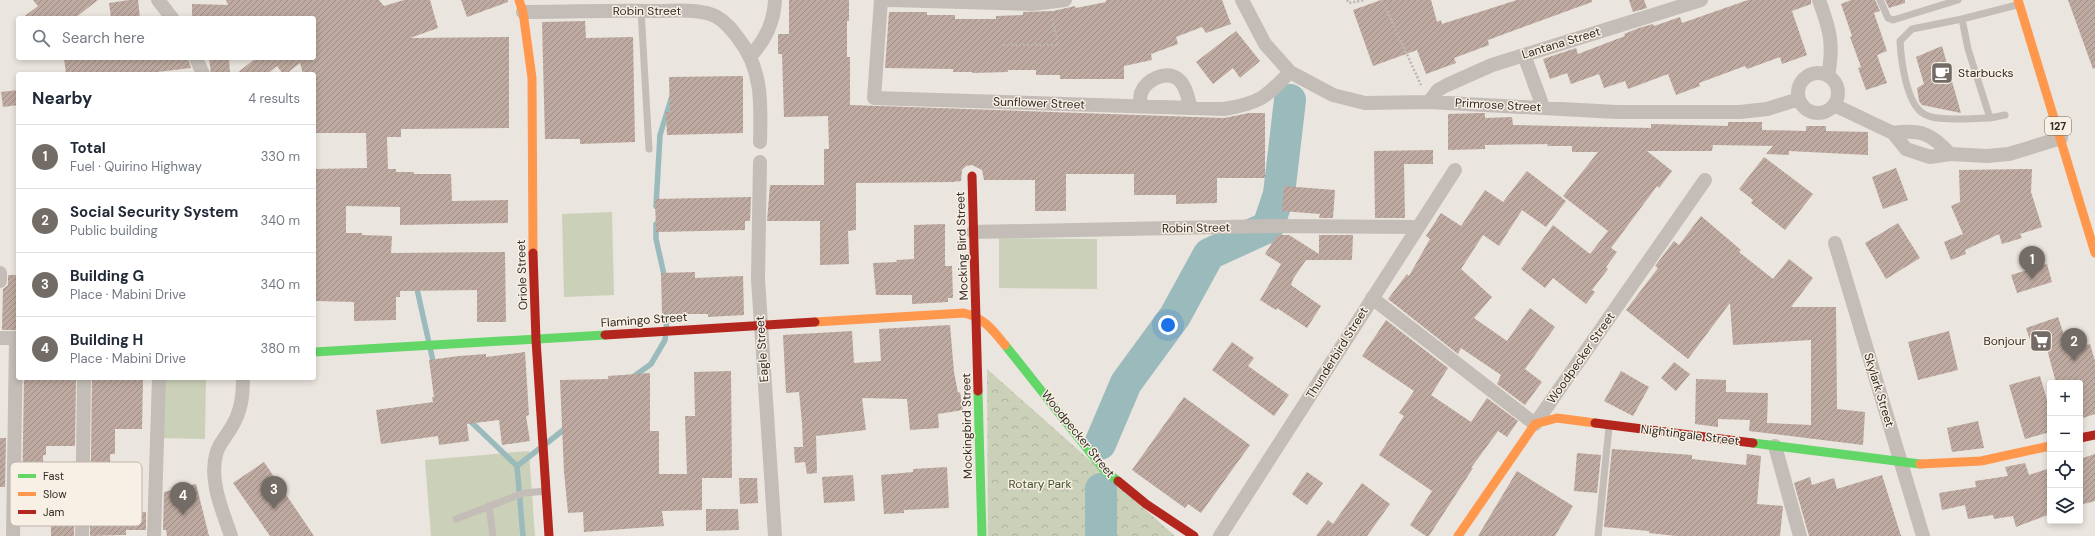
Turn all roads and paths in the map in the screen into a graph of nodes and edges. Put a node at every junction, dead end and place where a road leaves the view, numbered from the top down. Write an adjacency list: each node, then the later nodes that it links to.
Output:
1 (158, 0): 19 (street)
2 (775, 0): 23 (street)
3 (881, 0): 31 (street, Sunflower Street)
4 (889, 0): 16 (street)
5 (1065, 0): 16 (street)
6 (1242, 0): 26 (street, Primrose Street)
7 (1347, 0): 8 (path)
8 (1365, 0)
9 (1382, 0): 29 (path)
10 (1701, 0): 22 (street, Lantana Street)
11 (1820, 0): 27 (street)
12 (1880, 0): 14 (lane)
13 (1958, 0): 14 (lane)
14 (1942, 2)
15 (2018, 2): 20 (lane); 37 (street, 127)
16 (1049, 3): 21 (path)
17 (521, 6): 18 (street, Robin Street); 56 (street, Oriole Street)
18 (641, 10): 23 (street, Robin Street); 39 (lane)
19 (170, 16)
20 (1962, 19): 35 (lane); 35 (lane)
21 (1003, 45)
22 (1524, 55): 29 (street, Lantana Street); 32 (street)
23 (750, 57): 38 (street)
24 (197, 60): 25 (street)
25 (202, 72)
26 (1290, 72): 29 (street, Primrose Street); 33 (street, Sunflower Street)
27 (1828, 76): 28 (street); 30 (street)
28 (1799, 99): 30 (street); 32 (street, Primrose Street)
29 (1429, 102): 32 (street, Primrose Street)
30 (1834, 105): 36 (street)
31 (1140, 106): 33 (street, Sunflower Street); 33 (street)
32 (1543, 107)
33 (1191, 108)
34 (2005, 115): 35 (lane)
35 (1990, 118)
36 (1893, 133): 40 (street); 40 (street)
37 (2062, 138): 40 (street); 48 (street, 127)
38 (760, 142)
39 (649, 149)
40 (1950, 154)
41 (760, 162): 53 (street, Eagle Street)
42 (1454, 170): 45 (street, Thunderbird Street)
43 (972, 176): 46 (street, Mocking Bird Street)
44 (1705, 180): 62 (street, Woodpecker Street)
45 (1418, 227): 46 (street, Robin Street); 51 (street, Thunderbird Street)
46 (973, 232): 52 (street, Mocking Bird Street)
47 (1836, 243): 70 (street, Skylark Street)
48 (2095, 253)
49 (0, 273): 50 (street)
50 (0, 281)
51 (1372, 298): 62 (street); 85 (street, Thunderbird Street)
52 (976, 316): 53 (street, Flamingo Street); 83 (street, Mockingbird Street); 84 (street, Woodpecker Street)
53 (760, 324): 56 (street, Flamingo Street); 82 (street, Eagle Street)
54 (0, 338): 55 (street)
55 (16, 338)
56 (536, 340): 57 (street, Flamingo Street); 71 (street, Oriole Street)
57 (316, 352)
58 (16, 380): 68 (street)
59 (84, 380): 69 (street)
60 (159, 380): 78 (street)
61 (242, 380): 79 (street)
62 (1535, 424): 63 (street, Nightingale Street); 86 (street, Woodpecker Street)
63 (1610, 425): 66 (street, Nightingale Street); 87 (lane)
64 (2095, 435): 65 (street)
65 (2083, 437)
66 (1775, 446): 70 (street, Nightingale Street); 88 (street)
67 (2047, 447): 70 (street, Nightingale Street)
68 (14, 462)
69 (83, 462)
70 (1901, 463): 89 (street, Skylark Street)
71 (546, 491): 72 (lane); 81 (street, Oriole Street)
72 (489, 506): 73 (lane); 80 (lane)
73 (456, 519)
74 (13, 526): 76 (street)
75 (82, 526): 77 (street)
76 (13, 536)
77 (82, 536)
78 (154, 536)
79 (231, 536)
80 (493, 536)
81 (549, 536)
82 (775, 536)
83 (982, 536)
84 (1194, 536)
85 (1220, 536)
86 (1458, 536)
87 (1598, 536)
88 (1800, 536)
89 (1923, 536)

